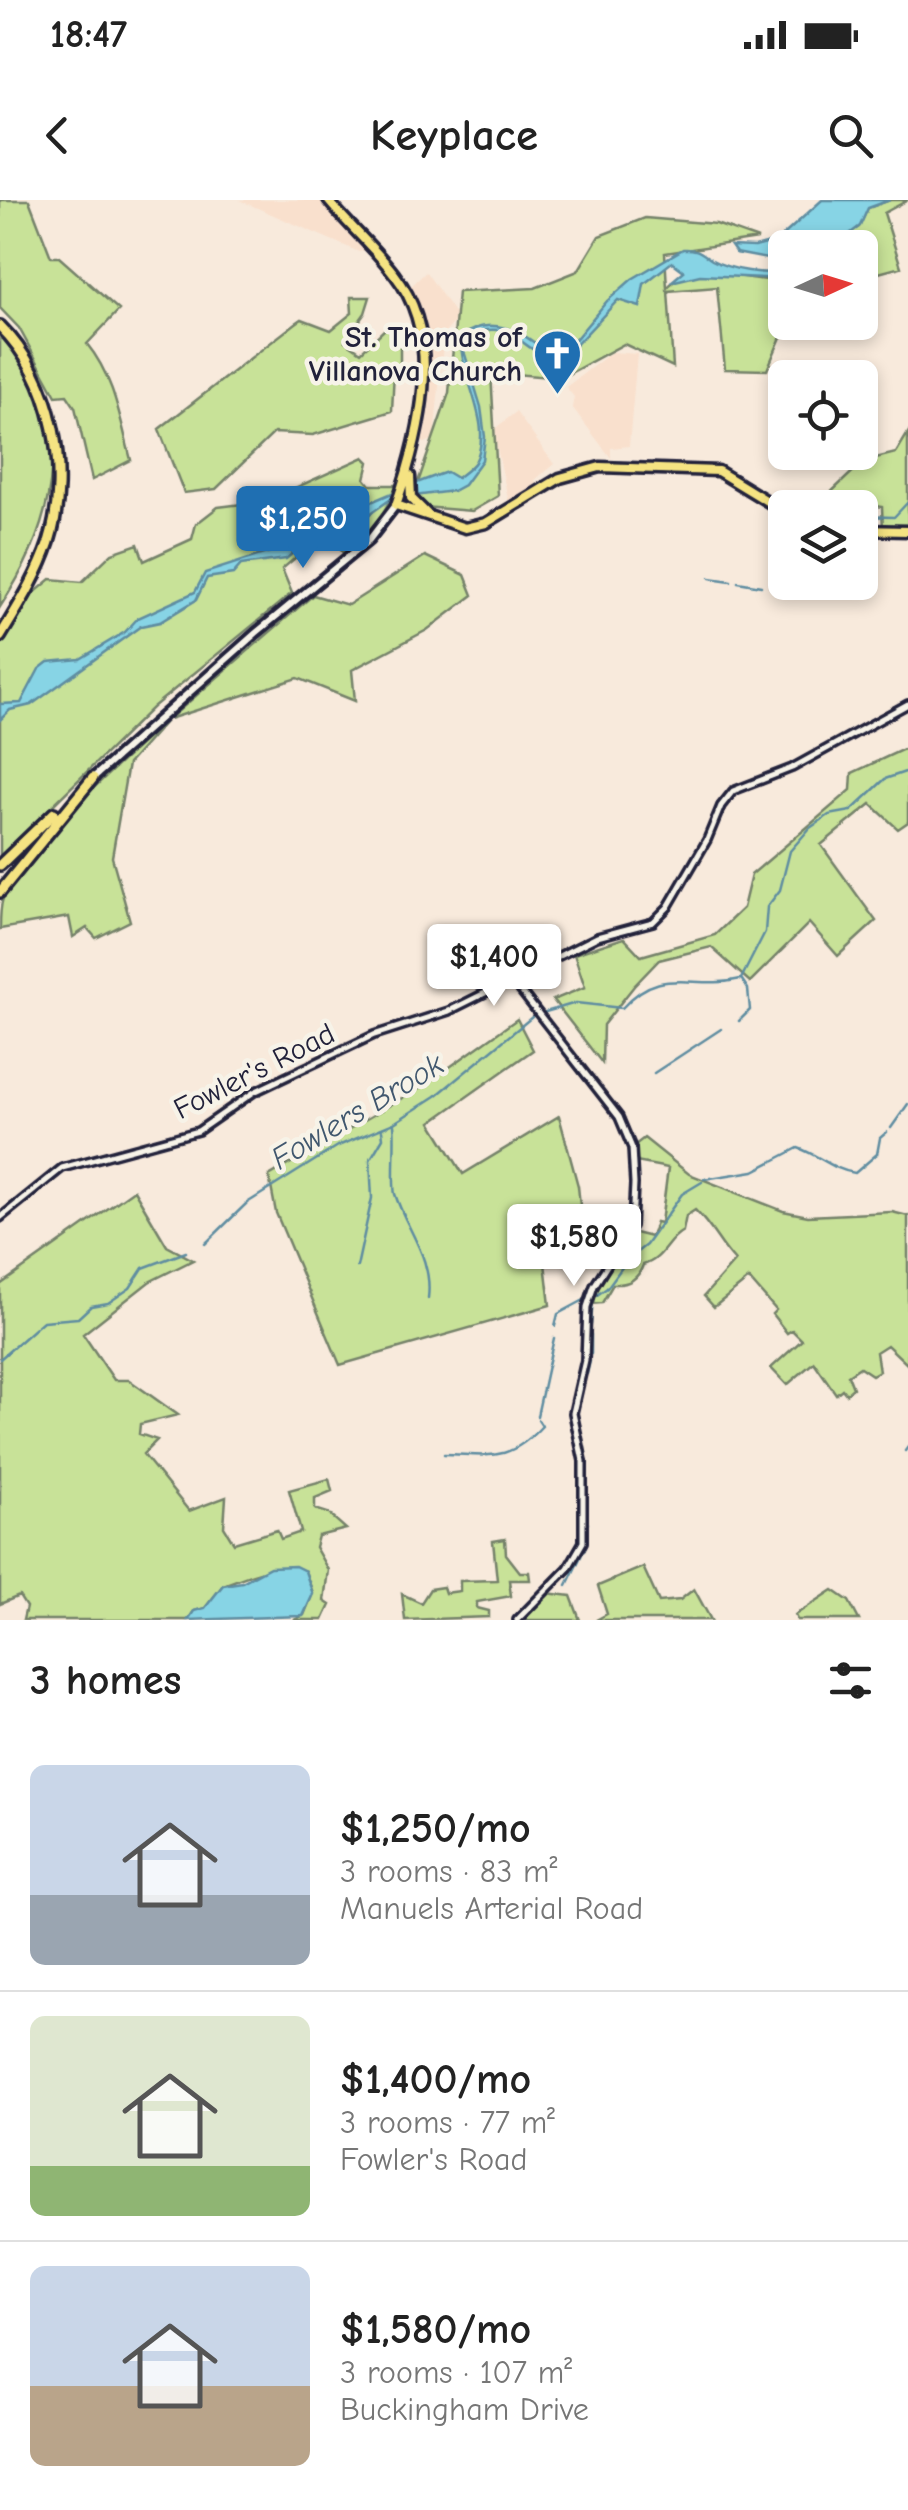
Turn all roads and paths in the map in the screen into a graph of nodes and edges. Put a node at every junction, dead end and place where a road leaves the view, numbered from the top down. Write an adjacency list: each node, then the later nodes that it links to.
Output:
1 (328, 200): 3 (main road)
2 (0, 326): 11 (highway)
3 (407, 481): 4 (main road); 7 (main road)
4 (397, 502): 6 (main road); 8 (main road)
5 (768, 502): 7 (main road)
6 (407, 510): 7 (main road); 8 (main road)
7 (434, 519)
8 (380, 528): 13 (main road)
9 (878, 530): 10 (main road)
10 (908, 531)
11 (0, 638)
12 (908, 704): 16 (street, Fowler's Road)
13 (93, 778): 14 (highway); 15 (highway)
14 (0, 864)
15 (0, 892)
16 (513, 982): 17 (street, Fowler's Road); 18 (street)
17 (0, 1218)
18 (517, 1620)

